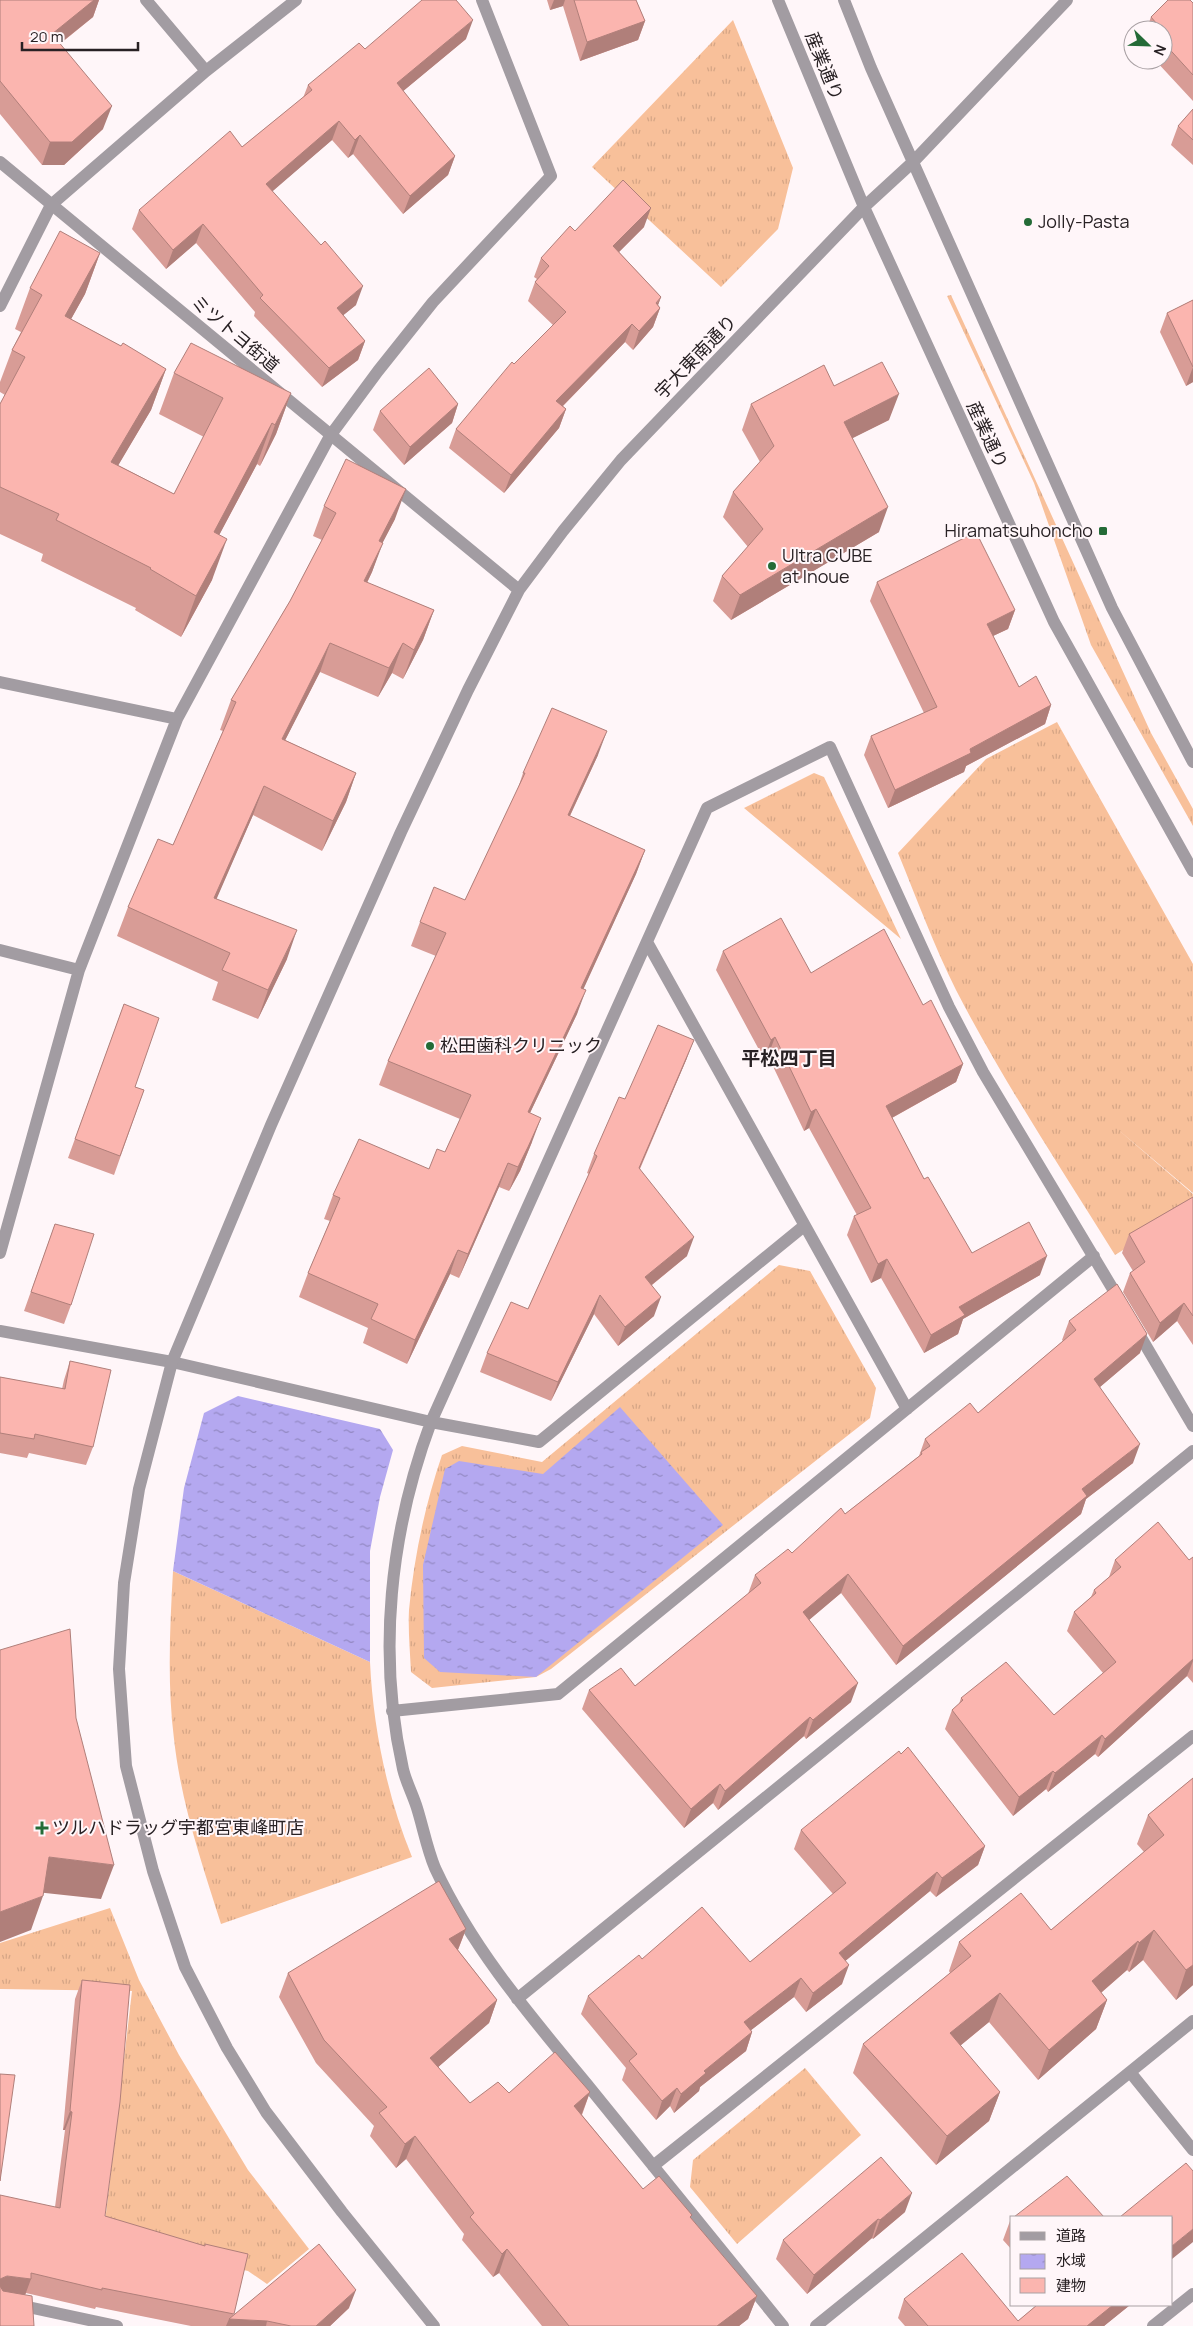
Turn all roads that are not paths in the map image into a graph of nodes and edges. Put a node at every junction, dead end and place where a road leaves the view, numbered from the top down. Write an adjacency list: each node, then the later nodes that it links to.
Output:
1 (146, 0): 7 (street)
2 (296, 0): 7 (street)
3 (482, 0): 13 (street)
4 (778, 0): 11 (street, 産業通り)
5 (844, 0): 9 (street)
6 (1067, 0): 9 (street, 宇大東南通り)
7 (206, 71): 10 (street)
8 (0, 162): 10 (street, ミツトヨ街道)
9 (913, 162): 11 (street, 宇大東南通り); 17 (street)
10 (52, 205): 12 (street); 13 (street, ミツトヨ街道)
11 (864, 208): 14 (street, 宇大東南通り); 18 (street, 産業通り)
12 (0, 306)
13 (330, 436): 14 (street, ミツトヨ街道); 16 (street)
14 (519, 590): 26 (street, 宇大東南通り)
15 (0, 682): 16 (street)
16 (177, 719): 21 (street)
17 (1193, 762)
18 (1193, 872)
19 (648, 942): 22 (street); 24 (street); 28 (street)
20 (0, 950): 21 (street)
21 (79, 970): 23 (street)
22 (804, 1226): 27 (street); 28 (street)
23 (0, 1253)
24 (1094, 1256): 27 (street); 29 (street)
25 (0, 1331): 26 (street)
26 (172, 1362): 28 (street); 41 (street, 宇大東南通り)
27 (907, 1408): 31 (street)
28 (431, 1422): 31 (street)
29 (1193, 1426)
30 (1193, 1451): 33 (street)
31 (392, 1711): 33 (street)
32 (1193, 1736): 37 (street)
33 (517, 1999): 37 (street)
34 (1193, 2020): 35 (street)
35 (1130, 2072): 36 (street); 43 (street)
36 (1193, 2150)
37 (653, 2166): 42 (street)
38 (1193, 2294): 44 (street)
39 (0, 2303): 40 (street)
40 (117, 2326)
41 (434, 2326)
42 (783, 2326)
43 (816, 2326)
44 (1153, 2326)

